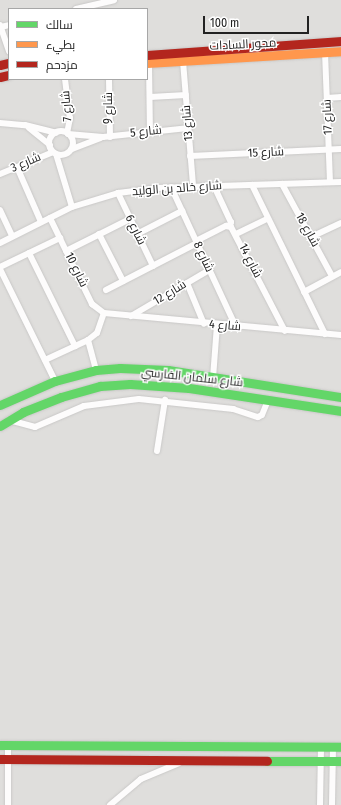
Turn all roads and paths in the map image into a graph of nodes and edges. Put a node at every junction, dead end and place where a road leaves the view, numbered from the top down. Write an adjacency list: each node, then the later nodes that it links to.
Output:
1 (114, 0): 2 (street)
2 (80, 8)
3 (0, 26): 4 (street); 6 (street)
4 (0, 34)
5 (340, 41): 7 (street); 9 (street, محور السادات)
6 (8, 47)
7 (340, 51): 8 (street, محور السادات)
8 (326, 52): 10 (street, محور السادات); 16 (street, شارع 17)
9 (148, 60): 10 (street, محور السادات); 14 (street)
10 (183, 61): 13 (street, شارع 13)
11 (65, 80): 22 (street, شارع 7)
12 (109, 80): 23 (street, شارع 9)
13 (186, 95): 14 (street); 19 (street, شارع 13)
14 (150, 97): 20 (street)
15 (341, 97): 16 (street)
16 (327, 98): 27 (street, شارع 17)
17 (0, 123): 18 (street)
18 (25, 125): 21 (street); 26 (street)
19 (188, 128): 20 (street, شارع 5); 28 (street, شارع 13)
20 (150, 132): 23 (street, شارع 5)
21 (56, 133): 22 (street); 26 (street)
22 (68, 133): 23 (street, شارع 5); 24 (street)
23 (106, 137): 24 (street, شارع 5)
24 (72, 149): 26 (street)
25 (341, 149): 27 (street, شارع 15)
26 (53, 150): 29 (street, شارع 3); 39 (street)
27 (329, 150): 28 (street, شارع 15); 31 (street, شارع 17)
28 (190, 156): 35 (street, شارع 13)
29 (17, 167): 30 (street, شارع 3); 45 (street)
30 (0, 174)
31 (330, 182): 32 (street, شارع خالد بن الوليد); 33 (street, شارع خالد بن الوليد)
32 (341, 182)
33 (282, 184): 34 (street, شارع خالد بن الوليد); 52 (street, شارع 18)
34 (252, 185): 36 (street, شارع خالد بن الوليد); 44 (street)
35 (193, 186): 36 (street, شارع خالد بن الوليد); 37 (street, شارع خالد بن الوليد)
36 (214, 186): 47 (street, شارع 14)
37 (171, 187): 38 (street, شارع خالد بن الوليد); 41 (street, شارع 8)
38 (118, 193): 39 (street, شارع خالد بن الوليد); 43 (street, شارع 6)
39 (72, 207): 42 (street, شارع خالد بن الوليد)
40 (0, 210): 51 (street)
41 (182, 211): 49 (street); 55 (street, شارع 8)
42 (50, 218): 45 (street, شارع خالد بن الوليد); 53 (street, شارع 10)
43 (130, 219): 48 (street); 49 (street, شارع 6)
44 (267, 219): 50 (street); 66 (street)
45 (42, 222): 51 (street, شارع خالد بن الوليد)
46 (341, 223): 52 (street)
47 (230, 226): 50 (street, شارع 14); 55 (street)
48 (99, 234): 56 (street); 63 (street)
49 (137, 234): 58 (street, شارع 6)
50 (236, 234): 72 (street, شارع 14)
51 (12, 236): 54 (street, شارع خالد بن الوليد)
52 (311, 237): 62 (street, شارع 18)
53 (60, 238): 56 (street, شارع 10); 57 (street)
54 (0, 242)
55 (196, 242): 58 (street); 60 (street, شارع 8)
56 (66, 251): 67 (street, شارع 10)
57 (29, 253): 59 (street); 76 (street)
58 (153, 266): 63 (street)
59 (0, 268): 77 (street)
60 (209, 270): 64 (street, شارع 12); 71 (street, شارع 8)
61 (341, 272): 62 (street)
62 (332, 276): 66 (street)
63 (123, 281): 65 (street)
64 (187, 283): 68 (street, شارع 12); 69 (street)
65 (106, 290)
66 (304, 292): 73 (street)
67 (107, 314): 68 (street, شارع 4); 75 (street)
68 (131, 316): 69 (street, شارع 4)
69 (204, 324): 70 (street, شارع 4)
70 (217, 325): 71 (street, شارع 4); 79 (street)
71 (236, 327): 72 (street, شارع 4)
72 (285, 331): 73 (street, شارع 4)
73 (325, 334): 74 (street, شارع 4)
74 (341, 335)
75 (88, 340): 76 (street); 78 (street)
76 (75, 346): 77 (street)
77 (45, 360): 80 (street)
78 (96, 370): 79 (street, شارع سلمان الفارسي); 80 (street, شارع سلمان الفارسي)
79 (214, 378): 81 (street, شارع سلمان الفارسي)
80 (55, 381): 84 (street, شارع سلمان الفارسي)
81 (341, 397)
82 (165, 400): 83 (street); 86 (street); 88 (street)
83 (268, 400): 85 (street, شارع سلمان الفارسي); 86 (street, شارع سلمان الفارسي)
84 (0, 405)
85 (341, 411)
86 (9, 420): 87 (street, شارع سلمان الفارسي)
87 (0, 426)
88 (157, 451)
89 (4, 746): 90 (street); 92 (street)
90 (321, 747): 91 (street); 94 (street)
91 (337, 747): 95 (street)
92 (4, 759): 93 (street); 96 (street)
93 (184, 761): 94 (street); 97 (street)
94 (321, 761): 95 (street); 98 (street)
95 (337, 761): 99 (street)
96 (8, 805)
97 (110, 805)
98 (320, 805)
99 (332, 805)

